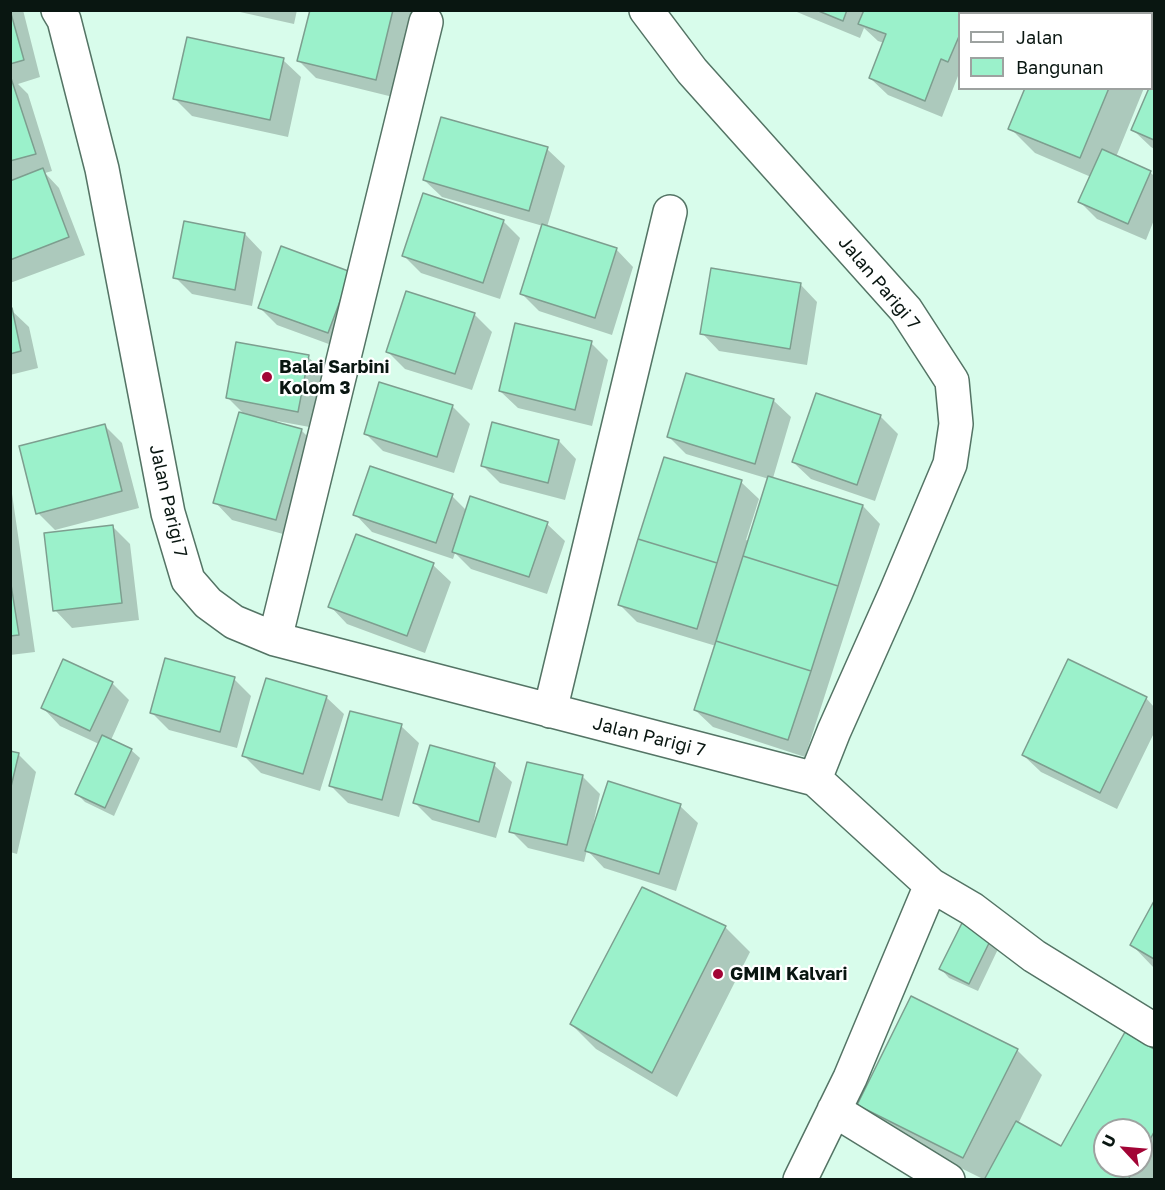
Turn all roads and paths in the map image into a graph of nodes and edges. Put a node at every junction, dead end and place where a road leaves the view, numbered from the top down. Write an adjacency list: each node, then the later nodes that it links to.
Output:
1 (58, 10): 5 (street, Jalan Parigi 7)
2 (646, 10): 7 (street, Jalan Parigi 7)
3 (426, 22): 5 (street)
4 (670, 212): 6 (street)
5 (275, 639): 6 (street, Jalan Parigi 7)
6 (550, 711): 7 (street, Jalan Parigi 7)
7 (815, 779): 8 (street)
8 (931, 885): 9 (street); 10 (street)
9 (1155, 1030)
10 (834, 1110): 11 (street); 12 (street)
11 (800, 1179)
12 (948, 1179)

